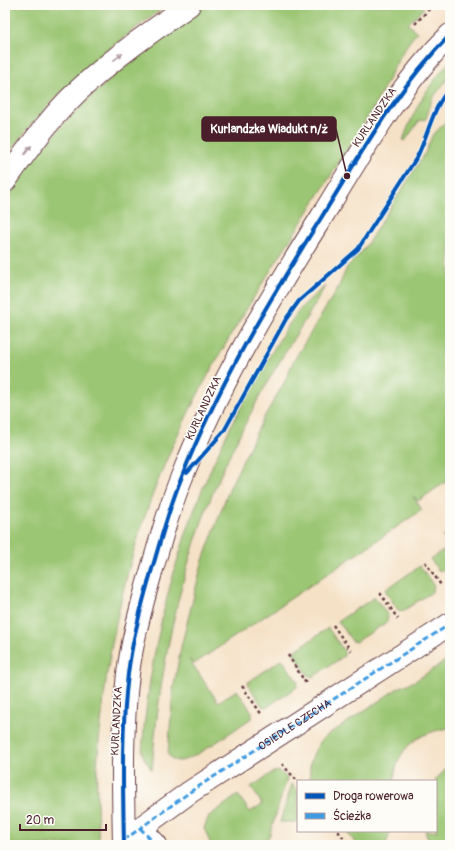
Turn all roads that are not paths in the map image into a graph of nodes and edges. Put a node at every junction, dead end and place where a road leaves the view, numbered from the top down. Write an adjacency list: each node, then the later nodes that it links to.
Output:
1 (189, 5): 3 (street, one-way to 1)
2 (450, 35): 5 (street, KURLANDZKA)
3 (5, 181)
4 (450, 624): 5 (street, OSIEDLE CZECHA)
5 (129, 838): 6 (street)
6 (156, 845)

